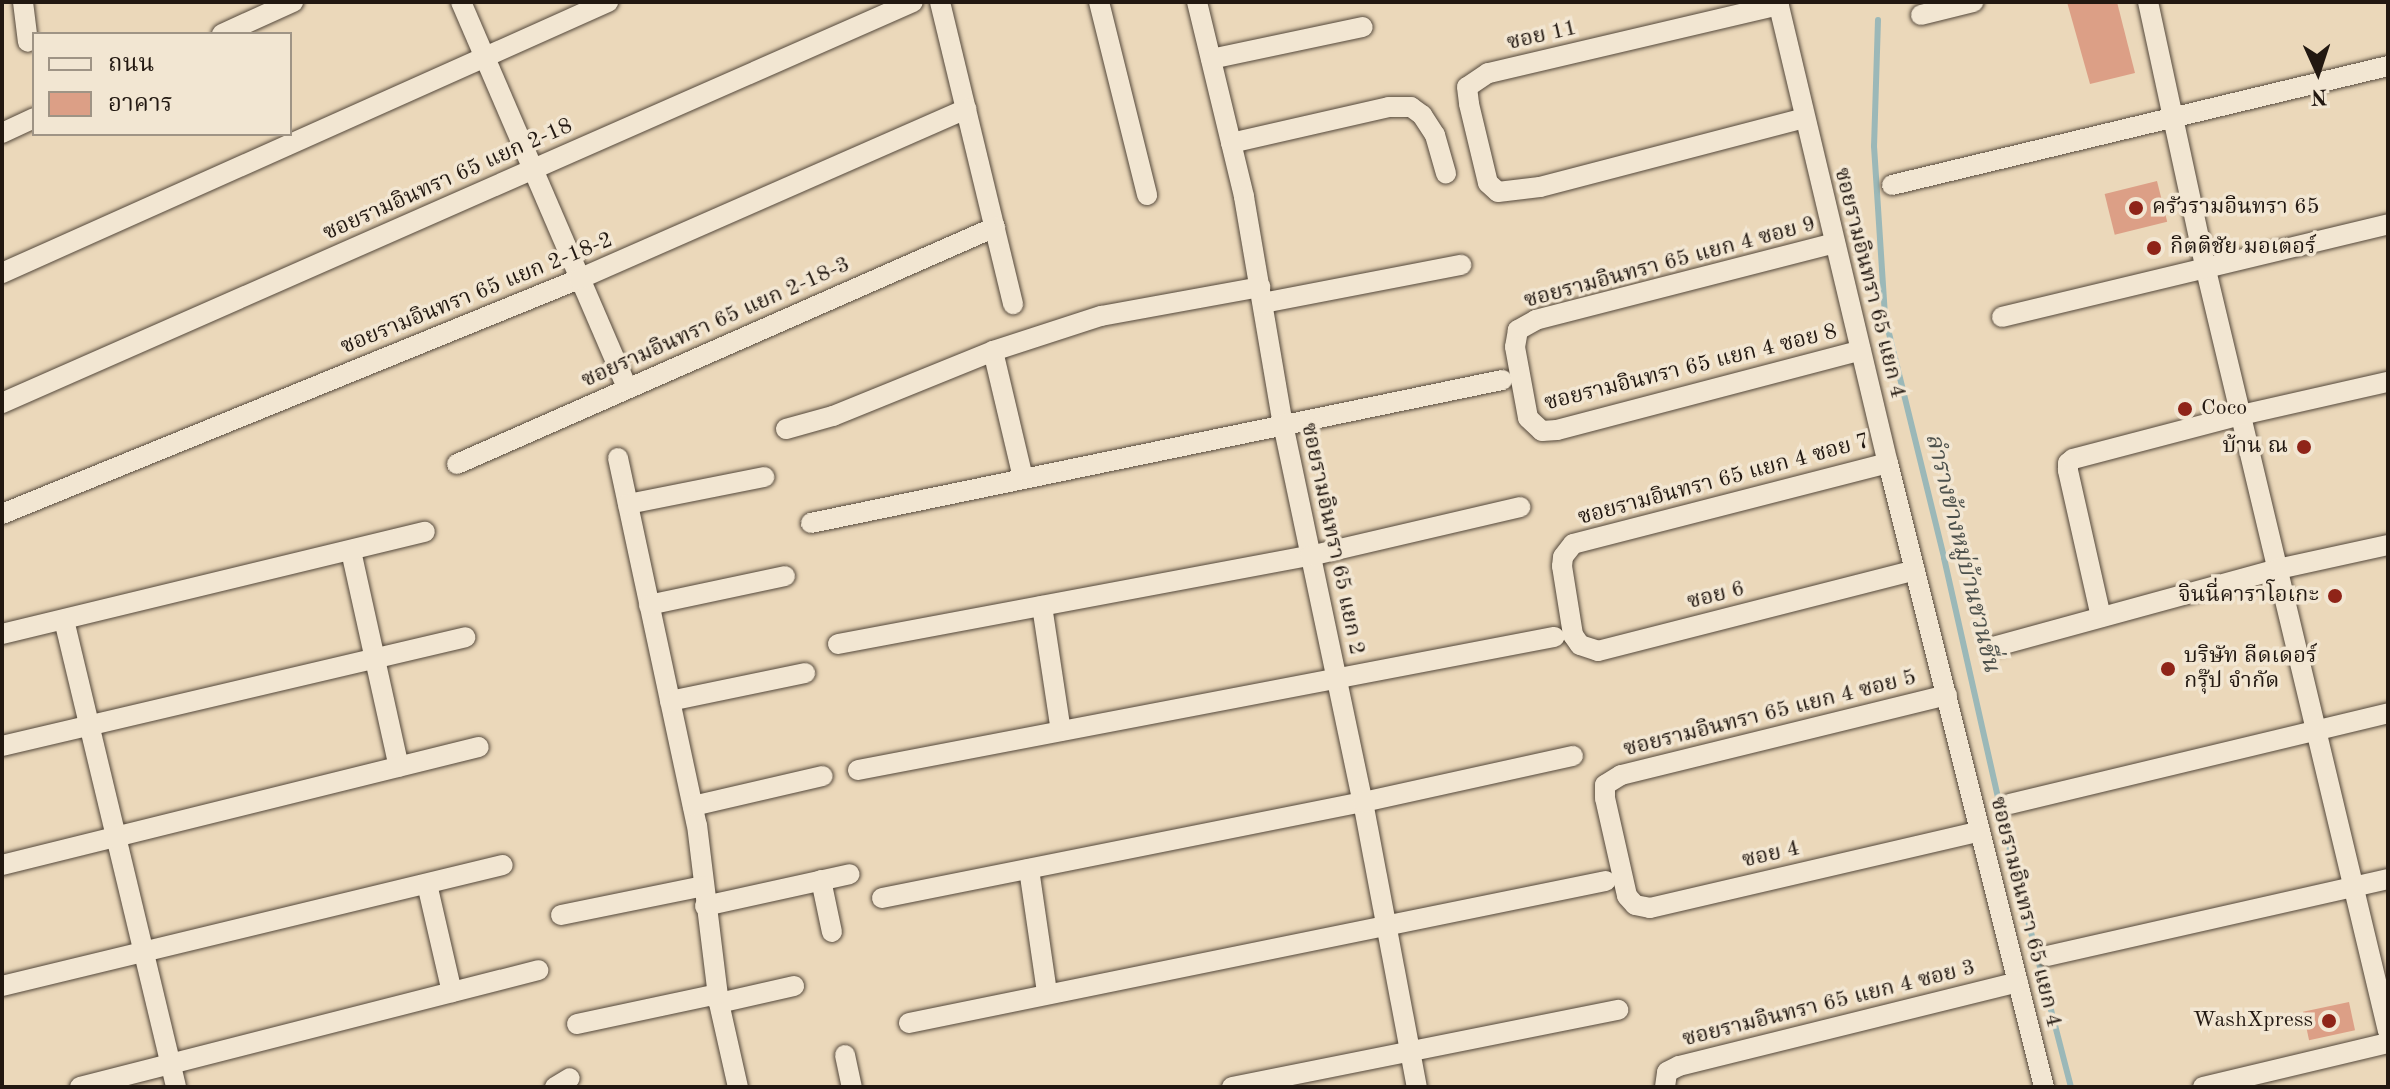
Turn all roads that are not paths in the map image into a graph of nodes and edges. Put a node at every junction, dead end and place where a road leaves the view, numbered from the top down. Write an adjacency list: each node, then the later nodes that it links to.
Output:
1 (23, 2): 15 (street)
2 (293, 2): 14 (street)
3 (461, 2): 16 (street)
4 (608, 2): 16 (street)
5 (913, 2): 25 (street, ซอยรามอินทรา 65 แยก 2-18)
6 (940, 2): 19 (street)
7 (1099, 2): 28 (street)
8 (1197, 2): 17 (street, ซอยรามอินทรา 65 แยก 2)
9 (1973, 2): 12 (street)
10 (2148, 2): 20 (street)
11 (1778, 4): 21 (street, ซอยรามอินทรา 65 แยก 4); 21 (street, ซอย 11)
12 (1921, 15)
13 (1363, 27): 17 (street)
14 (226, 32)
15 (28, 42)
16 (486, 57): 25 (street); 34 (street)
17 (1211, 59): 24 (street, ซอยรามอินทรา 65 แยก 2)
18 (2388, 66): 20 (street)
19 (966, 109): 30 (street); 35 (street, ซอยรามอินทรา 65 แยก 2-18-2)
20 (2172, 115): 27 (street); 33 (street)
21 (1805, 118): 31 (street, ซอยรามอินทรา 65 แยก 4)
22 (32, 119): 23 (street)
23 (2, 133)
24 (1231, 143): 26 (street); 36 (street, ซอยรามอินทรา 65 แยก 2)
25 (534, 168): 35 (street); 44 (street, ซอยรามอินทรา 65 แยก 2-18)
26 (1446, 173)
27 (1892, 185)
28 (1147, 195)
29 (2388, 224): 33 (street)
30 (995, 227): 37 (street); 43 (street, ซอยรามอินทรา 65 แยก 2-18-3)
31 (1835, 243): 39 (street, ซอยรามอินทรา 65 แยก 4); 41 (street, ซอยรามอินทรา 65 แยก 4 ซอย 9)
32 (1461, 265): 36 (street)
33 (2206, 270): 38 (street); 45 (street)
34 (2, 273)
35 (579, 279): 43 (street); 55 (street, ซอยรามอินทรา 65 แยก 2-18-2)
36 (1262, 295): 40 (street); 46 (street, ซอยรามอินทรา 65 แยก 2)
37 (1013, 304)
38 (2002, 317)
39 (1861, 350): 41 (street, ซอยรามอินทรา 65 แยก 4 ซอย 8); 49 (street, ซอยรามอินทรา 65 แยก 4)
40 (993, 351): 47 (street); 52 (street)
41 (1512, 380): 46 (street)
42 (2388, 382): 45 (street)
43 (627, 388): 50 (street, ซอยรามอินทรา 65 แยก 2-18-3)
44 (2, 403)
45 (2241, 415): 62 (street); 67 (street)
46 (1283, 424): 52 (street); 61 (street, ซอยรามอินทรา 65 แยก 2)
47 (786, 429)
48 (618, 458): 53 (street)
49 (1888, 463): 58 (street, ซอยรามอินทรา 65 แยก 4 ซอย 7); 63 (street, ซอยรามอินทรา 65 แยก 4)
50 (457, 464)
51 (764, 477): 53 (street)
52 (1023, 478): 56 (street)
53 (628, 504): 65 (street)
54 (1520, 507): 61 (street)
55 (2, 514)
56 (811, 523)
57 (425, 532): 60 (street)
58 (1573, 544): 63 (street, ซอย 6)
59 (2388, 545): 62 (street)
60 (351, 551): 68 (street); 74 (street)
61 (1310, 556): 66 (street); 76 (street, ซอยรามอินทรา 65 แยก 2)
62 (2278, 569): 67 (street); 81 (street)
63 (1915, 570): 77 (street, ซอยรามอินทรา 65 แยก 4)
64 (785, 576): 65 (street)
65 (649, 605): 78 (street)
66 (1042, 606): 72 (street); 82 (street)
67 (2101, 617): 73 (street)
68 (64, 620): 69 (street); 80 (street)
69 (2, 634)
70 (465, 637): 74 (street)
71 (1554, 637): 76 (street)
72 (838, 644)
73 (1993, 647)
74 (375, 657): 80 (street); 86 (street)
75 (805, 673): 78 (street)
76 (1338, 678): 82 (street); 89 (street, ซอยรามอินทรา 65 แยก 2)
77 (1947, 695): 92 (street, ซอยรามอินทรา 65 แยก 4); 94 (street, ซอยรามอินทรา 65 แยก 4 ซอย 5)
78 (670, 701): 91 (street)
79 (2388, 713): 81 (street)
80 (90, 724): 83 (street); 93 (street)
81 (2315, 730): 90 (street); 103 (street)
82 (1061, 731): 87 (street)
83 (2, 746)
84 (479, 747): 86 (street)
85 (1573, 756): 89 (street)
86 (399, 767): 93 (street)
87 (858, 770)
88 (823, 776): 91 (street)
89 (1363, 802): 97 (street); 107 (street, ซอยรามอินทรา 65 แยก 2)
90 (2010, 804)
91 (693, 806): 104 (street)
92 (1980, 831): 94 (street, ซอย 4); 112 (street, ซอยรามอินทรา 65 แยก 4)
93 (115, 838): 95 (street); 109 (street)
94 (1616, 845)
95 (2, 865)
96 (503, 865): 102 (street)
97 (1029, 869): 105 (street); 116 (street)
98 (850, 874): 100 (street)
99 (2388, 879): 103 (street)
100 (821, 880): 104 (street); 108 (street)
101 (1606, 881): 107 (street)
102 (427, 884): 109 (street); 115 (street)
103 (2353, 887): 110 (street); 121 (street)
104 (704, 896): 106 (street); 117 (street)
105 (882, 898)
106 (561, 915)
107 (1385, 926): 116 (street); 123 (street, ซอยรามอินทรา 65 แยก 2)
108 (832, 932)
109 (146, 952): 113 (street); 125 (street)
110 (2047, 956)
111 (538, 970): 115 (street)
112 (2018, 982): 132 (street, ซอยรามอินทรา 65 แยก 4 ซอย 3); 133 (street, ซอยรามอินทรา 65 แยก 4)
113 (2, 986)
114 (794, 986): 117 (street)
115 (452, 992): 125 (street)
116 (1047, 992): 119 (street)
117 (718, 998): 120 (street); 128 (street)
118 (1618, 1010): 123 (street)
119 (909, 1023)
120 (577, 1024)
121 (2388, 1031)
122 (2388, 1043): 134 (street)
123 (1410, 1051): 130 (street); 131 (street, ซอยรามอินทรา 65 แยก 2)
124 (845, 1055): 129 (street)
125 (169, 1063): 126 (street); 127 (street)
126 (80, 1087)
127 (176, 1087)
128 (738, 1087)
129 (852, 1087)
130 (1232, 1087)
131 (1417, 1087)
132 (1665, 1087)
133 (2044, 1087)
134 (2203, 1087)

